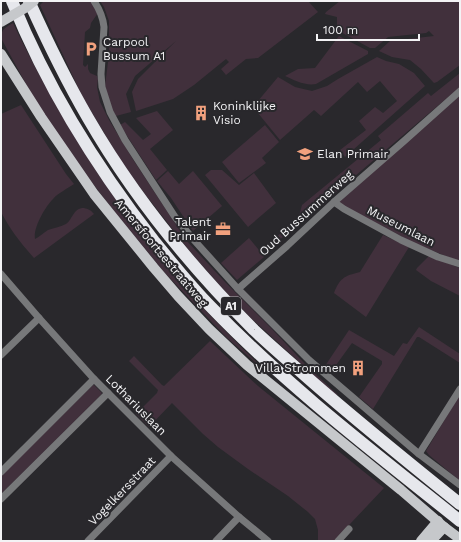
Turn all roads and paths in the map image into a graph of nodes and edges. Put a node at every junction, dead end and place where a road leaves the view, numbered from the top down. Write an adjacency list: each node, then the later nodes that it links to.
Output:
1 (12, 1): 25 (highway, A1)
2 (29, 1): 23 (highway, A1)
3 (34, 1): 5 (main road, bridge)
4 (94, 1): 12 (street)
5 (1, 22)
6 (1, 50): 7 (main road, Amersfoortsestraatweg)
7 (3, 57): 26 (main road, Amersfoortsestraatweg)
8 (460, 91): 9 (street, Oud Bussummerweg)
9 (334, 202): 10 (street, Museumlaan); 12 (street, Oud Bussummerweg)
10 (460, 264)
11 (1, 274): 13 (street, Lothariuslaan)
12 (238, 289): 18 (street)
13 (39, 318): 14 (street); 15 (street, Lothariuslaan)
14 (1, 355)
15 (94, 379): 17 (street, Lothariuslaan); 20 (street)
16 (460, 389): 18 (street)
17 (108, 393): 19 (street, Lothariuslaan); 22 (street)
18 (419, 454): 21 (street)
19 (171, 456): 24 (street, Lothariuslaan); 29 (street, Vogelkersstraat)
20 (1, 472)
21 (460, 485)
22 (1, 499)
23 (460, 504)
24 (239, 517): 30 (street); 31 (street, Lothariuslaan)
25 (460, 521)
26 (441, 524): 28 (main road, Amersfoortsestraatweg); 33 (main road); 34 (main road)
27 (349, 529): 32 (street)
28 (460, 539)
29 (88, 541)
30 (216, 541)
31 (268, 541)
32 (338, 541)
33 (421, 541)
34 (431, 541)

